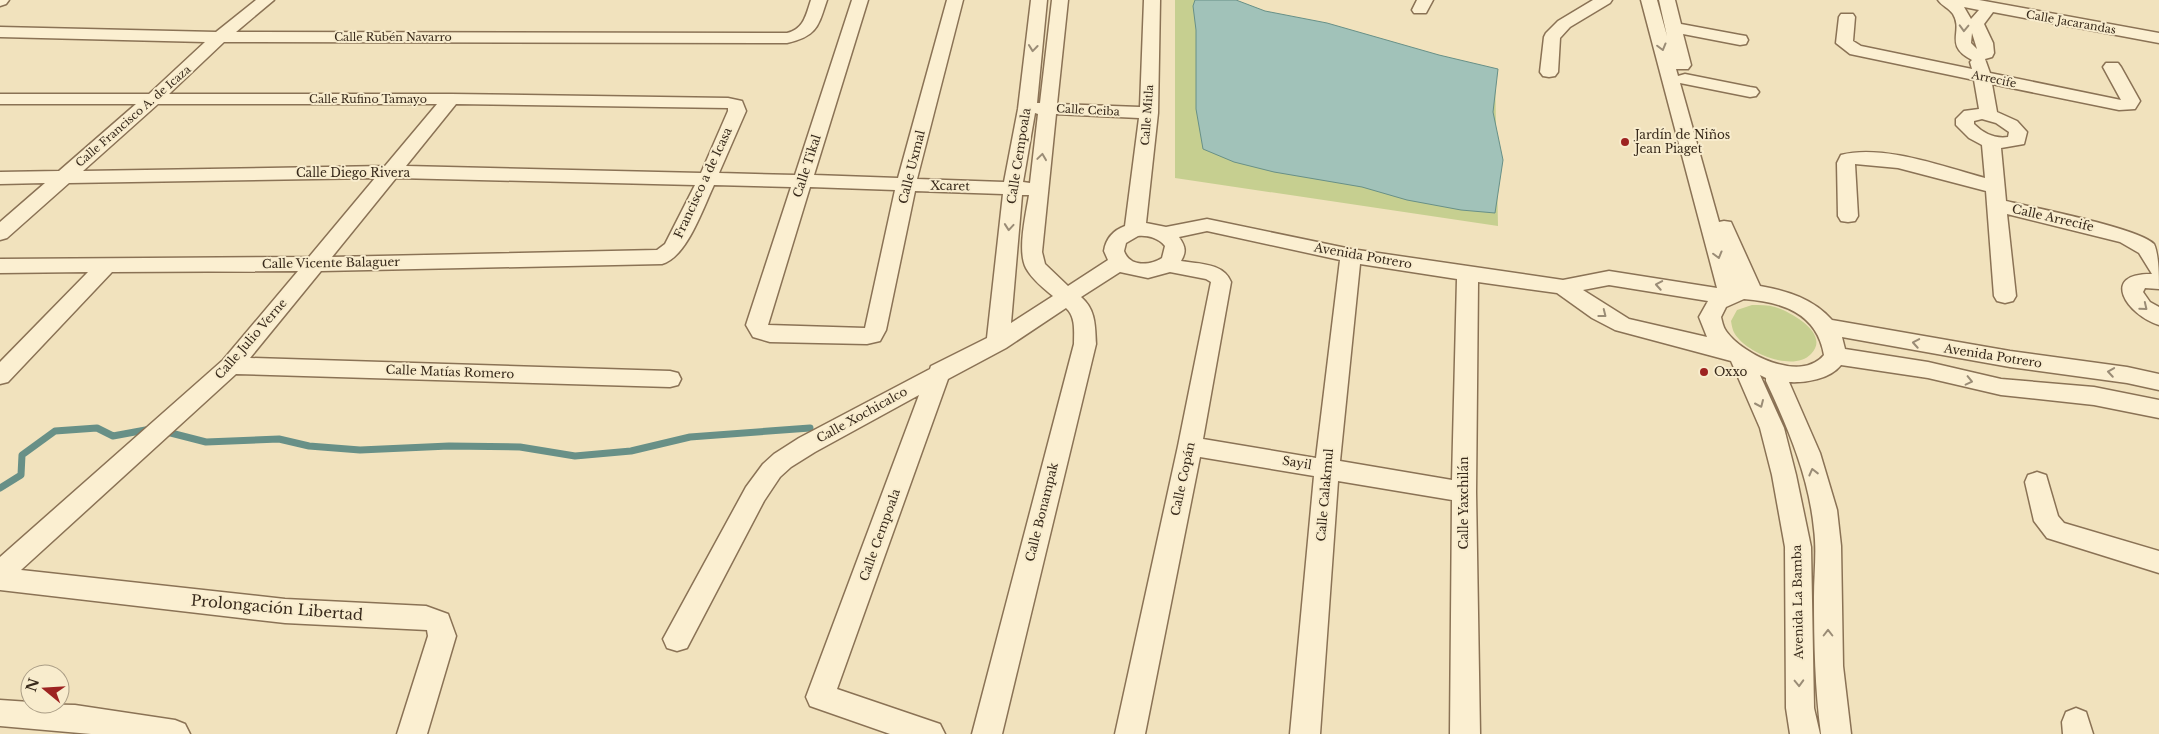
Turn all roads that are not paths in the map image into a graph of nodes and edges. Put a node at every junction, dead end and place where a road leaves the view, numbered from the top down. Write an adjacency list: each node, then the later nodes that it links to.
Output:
1 (266, 0): 17 (street, Calle Francisco A. de Icaza)
2 (818, 0): 17 (street, Calle Rubén Navarro)
3 (860, 0): 39 (street, Calle Tikal)
4 (955, 0): 40 (street, Calle Uxmal)
5 (1039, 0): 31 (street, Calle Cempoala, one-way to 31)
6 (1060, 0): 30 (street, Calle Cempoala)
7 (1152, 0): 32 (street, Calle Mitla)
8 (1604, 0): 22 (street)
9 (1649, 0): 61 (street, one-way to 61)
10 (1667, 0): 15 (street)
11 (1946, 0): 20 (street, one-way to 20)
12 (1953, 0): 13 (street, Calle Jacarandas)
13 (1989, 7): 18 (street, Calle Jacarandas); 20 (street)
14 (1848, 16): 23 (street, Arrecife)
15 (1673, 27): 19 (street); 24 (street)
16 (0, 32): 17 (street, Calle Rubén Navarro)
17 (220, 37): 28 (street, Calle Francisco A. de Icaza)
18 (2159, 38)
19 (1740, 40)
20 (1978, 56): 23 (street)
21 (2112, 67): 23 (street, Arrecife)
22 (1549, 72)
23 (1981, 76): 33 (street)
24 (1685, 79): 25 (street); 59 (street)
25 (1750, 92)
26 (0, 99): 28 (street, Calle Rufino Tamayo)
27 (451, 99): 28 (street, Calle Rufino Tamayo); 29 (street, Calle Rufino Tamayo); 35 (street, Calle Julio Verne)
28 (152, 100): 37 (street, Calle Francisco A. de Icaza)
29 (736, 105): 38 (street, Francisco a de Icasa)
30 (1050, 108): 31 (street, Calle Ceiba); 32 (street, Calle Ceiba); 42 (street, Calle Cempoala, one-way to 30)
31 (1027, 109): 41 (street, Calle Cempoala)
32 (1149, 113): 45 (street, Calle Mitla)
33 (1988, 115): 34 (street); 34 (street)
34 (1990, 141): 43 (street)
35 (389, 172): 37 (street, Calle Diego Rivera); 38 (street, Calle Diego Rivera); 51 (street, Calle Julio Verne)
36 (0, 178): 37 (street, Calle Diego Rivera)
37 (61, 178): 46 (street, Calle Francisco A. de Icaza)
38 (707, 180): 39 (street, Calle Diego Rivera); 49 (street, Francisco a de Icasa)
39 (802, 181): 40 (street, Xcaret); 65 (street, Calle Tikal)
40 (906, 186): 41 (street, Xcaret); 65 (street, Calle Uxmal)
41 (1013, 187): 42 (street, Xcaret); 66 (street, Calle Cempoala, one-way to 66)
42 (1038, 189): 60 (street, Calle Cempoala)
43 (1995, 196): 44 (street, Calle Arrecife); 55 (street, Calle Arrecife); 62 (street)
44 (1848, 216)
45 (1135, 230): 47 (street); 50 (street)
46 (0, 233)
47 (1165, 234): 48 (street, Avenida Potrero); 53 (street)
48 (1351, 256): 56 (street, Avenida Potrero); 77 (street, Calle Calakmul)
49 (662, 257): 51 (street, Calle Vicente Balaguer)
50 (1120, 262): 53 (street); 60 (street, Calle Xochicalco)
51 (315, 264): 52 (street, Calle Vicente Balaguer); 69 (street, Calle Julio Verne)
52 (107, 265): 54 (street, Calle Vicente Balaguer); 72 (street)
53 (1167, 265): 76 (street, Calle Copán)
54 (0, 266)
55 (2159, 269)
56 (1468, 272): 58 (street, Avenida Potrero); 79 (street, Calle Yaxchilán)
57 (2159, 282): 63 (street, one-way to 63)
58 (1563, 287): 61 (street, Avenida Potrero, one-way to 58); 67 (street, Avenida Potrero, one-way to 67)
59 (1752, 292): 61 (street); 64 (street)
60 (1066, 296): 66 (street, Calle Xochicalco); 89 (street, Calle Bonampak)
61 (1726, 296): 67 (street)
62 (2005, 296)
63 (2159, 317)
64 (1827, 327): 68 (street); 74 (street, Avenida Potrero, one-way to 64)
65 (872, 335)
66 (998, 342): 70 (street, Calle Xochicalco)
67 (1736, 355): 71 (street); 93 (street, Avenida La Bamba, one-way to 93)
68 (1835, 356): 71 (street); 75 (street, Avenida Potrero, one-way to 75)
69 (231, 366): 73 (street, Calle Matías Romero); 81 (street, Calle Julio Verne)
70 (939, 372): 83 (street, Calle Xochicalco); 88 (street, Calle Cempoala)
71 (1779, 373): 94 (street, one-way to 71)
72 (0, 376)
73 (670, 379)
74 (2159, 382)
75 (2159, 409)
76 (1190, 446): 77 (street, Sayil); 90 (street, Calle Copán)
77 (1327, 468): 79 (street, Sayil); 91 (street, Calle Calakmul)
78 (2037, 482): 80 (street)
79 (1464, 492): 92 (street, Calle Yaxchilán)
80 (2159, 562)
81 (0, 573)
82 (0, 579): 87 (street, Prolongación Libertad)
83 (677, 639)
84 (0, 713): 85 (street)
85 (68, 726): 86 (street)
86 (175, 734)
87 (412, 734)
88 (930, 734)
89 (987, 734)
90 (1130, 734)
91 (1305, 734)
92 (1465, 734)
93 (1806, 734)
94 (1836, 734)

